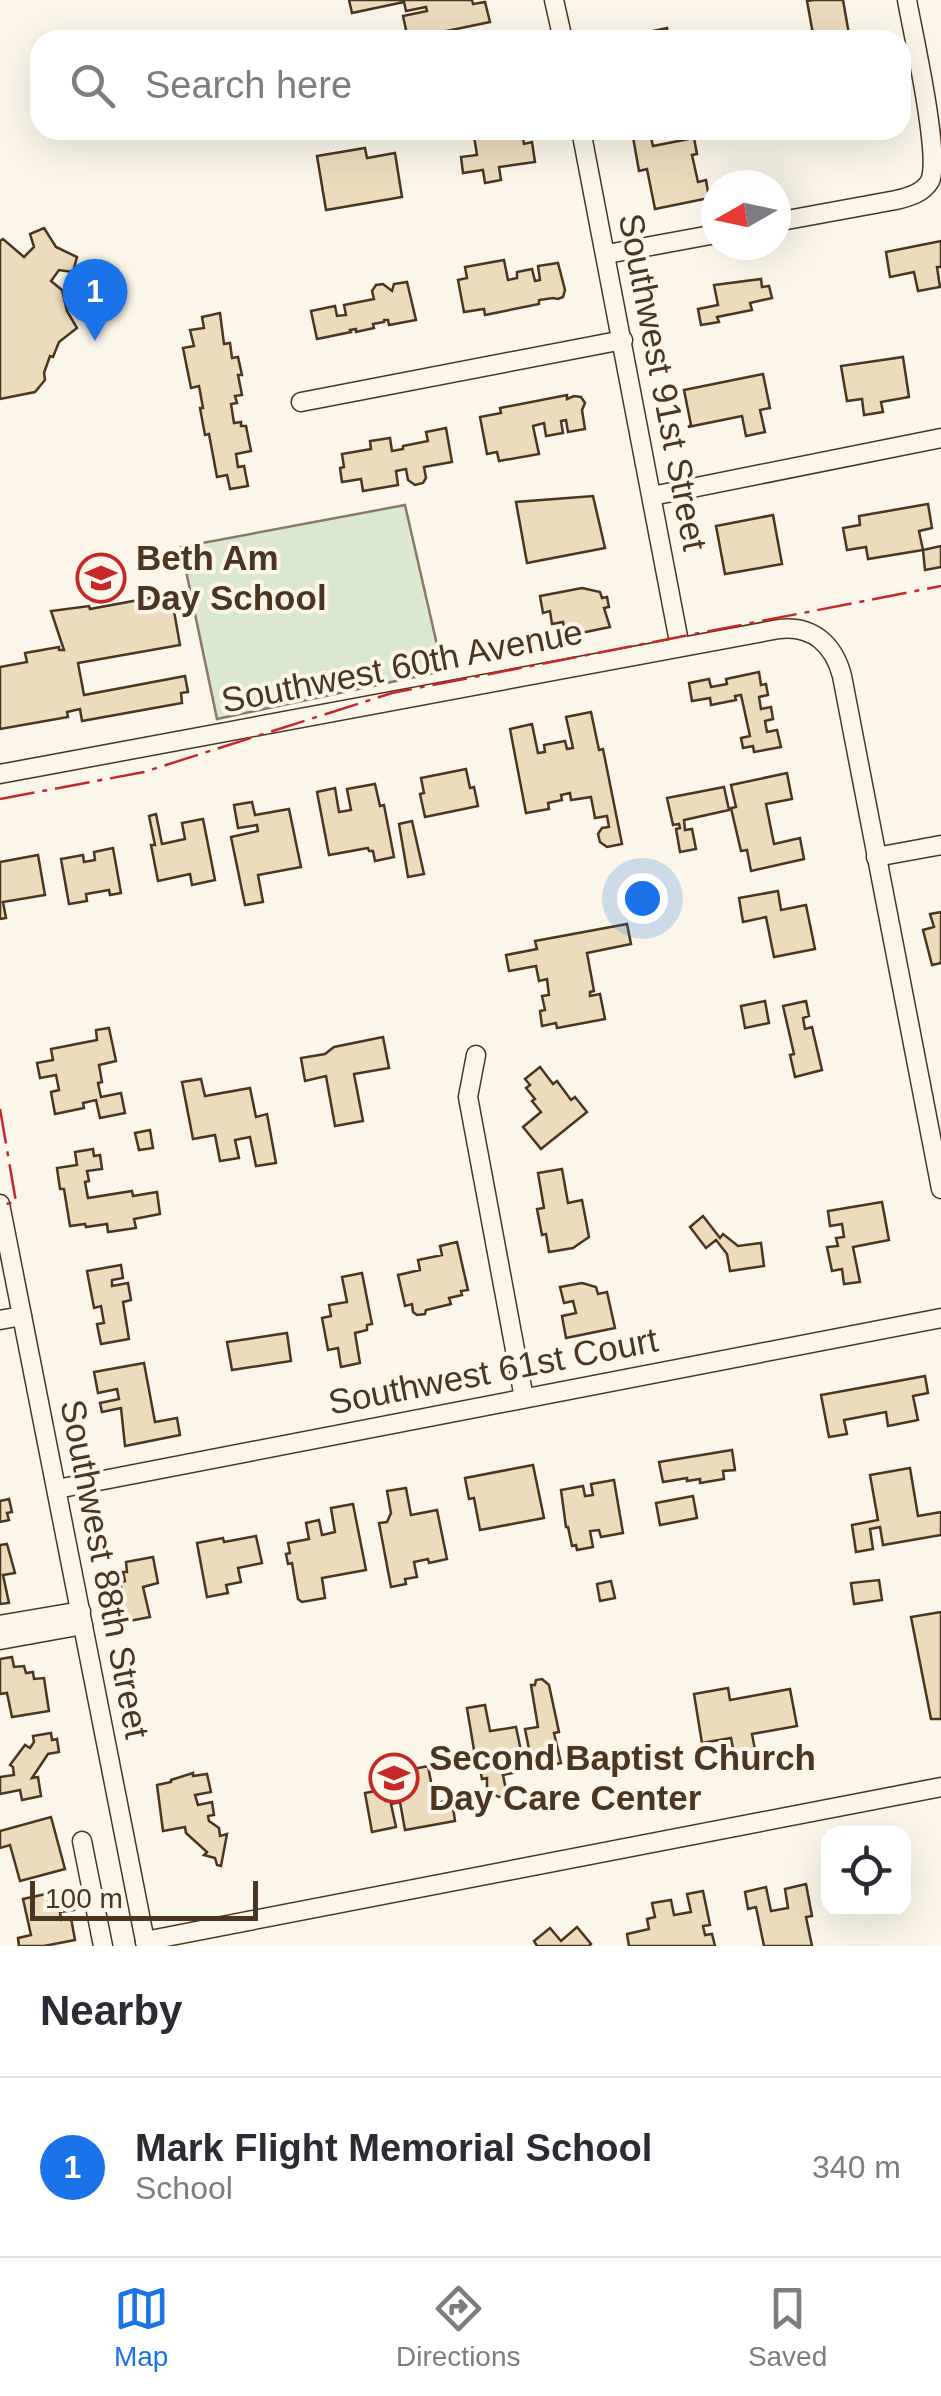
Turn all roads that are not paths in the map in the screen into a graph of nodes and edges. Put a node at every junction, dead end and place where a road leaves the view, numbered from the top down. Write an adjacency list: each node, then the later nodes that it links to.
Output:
1 (554, 0): 3 (street)
2 (906, 0): 5 (street)
3 (560, 30)
4 (583, 140): 7 (street, Southwest 91st Street)
5 (791, 219)
6 (701, 237): 7 (street)
7 (607, 254): 8 (street, Southwest 91st Street)
8 (622, 340): 9 (street); 11 (street, Southwest 91st Street)
9 (301, 402)
10 (941, 438): 11 (street)
11 (652, 496): 12 (street, Southwest 91st Street)
12 (680, 647): 13 (street, Southwest 60th Avenue); 15 (street, Southwest 60th Avenue)
13 (0, 774)
14 (941, 846): 15 (street)
15 (876, 857): 17 (street)
16 (476, 1054): 22 (street)
17 (941, 1189)
18 (0, 1204): 19 (street, Southwest 88th Street)
19 (22, 1316): 21 (street); 23 (street, Southwest 88th Street)
20 (941, 1318): 22 (street, Southwest 61st Court)
21 (0, 1320)
22 (524, 1398): 23 (street, Southwest 61st Court)
23 (57, 1489): 24 (street, Southwest 88th Street)
24 (82, 1618): 25 (street); 26 (street); 29 (street, Southwest 88th Street)
25 (0, 1625)
26 (0, 1640)
27 (941, 1787): 29 (street)
28 (82, 1842): 30 (street)
29 (146, 1944)
30 (102, 1946)

